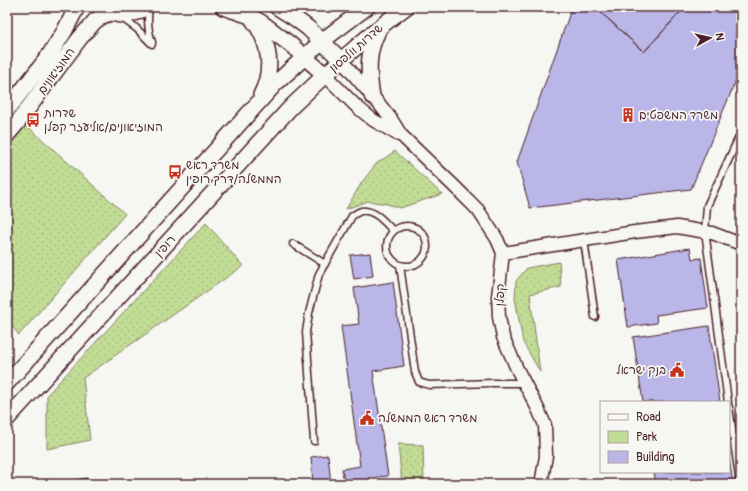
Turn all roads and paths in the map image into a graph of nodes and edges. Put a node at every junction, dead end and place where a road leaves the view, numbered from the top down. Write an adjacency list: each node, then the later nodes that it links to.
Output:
1 (77, 7): 18 (street, המוזיאונים)
2 (146, 7): 9 (street)
3 (150, 7): 9 (lane)
4 (223, 7): 10 (street)
5 (277, 7): 6 (street); 12 (street)
6 (281, 7)
7 (367, 7): 12 (street, שדרות וולפסון)
8 (406, 7): 11 (street, שדרות וולפסון)
9 (109, 12): 20 (street, המוזיאונים)
10 (250, 16): 13 (street); 17 (street)
11 (380, 27): 14 (street, שדרות וולפסון); 16 (street)
12 (322, 41): 13 (street); 14 (street)
13 (305, 57): 15 (street); 17 (street)
14 (341, 60): 15 (street, שדרות וולפסון); 16 (street)
15 (325, 75): 21 (street); 35 (street, רופין)
16 (372, 96): 21 (street)
17 (255, 106): 31 (street)
18 (7, 110)
19 (741, 133): 23 (lane)
20 (7, 135)
21 (400, 135): 27 (street)
22 (393, 231): 28 (lane); 29 (lane); 29 (lane)
23 (705, 231): 24 (street); 26 (street); 33 (lane)
24 (584, 240): 27 (street); 30 (lane)
25 (293, 244): 28 (lane)
26 (741, 245)
27 (503, 253): 32 (street, קפלן)
28 (325, 264): 36 (lane)
29 (400, 265): 32 (lane)
30 (595, 317)
31 (7, 383)
32 (525, 383): 37 (street, קפלן)
33 (728, 401)
34 (730, 414): 38 (lane)
35 (7, 419)
36 (314, 441)
37 (542, 484)
38 (740, 484)

